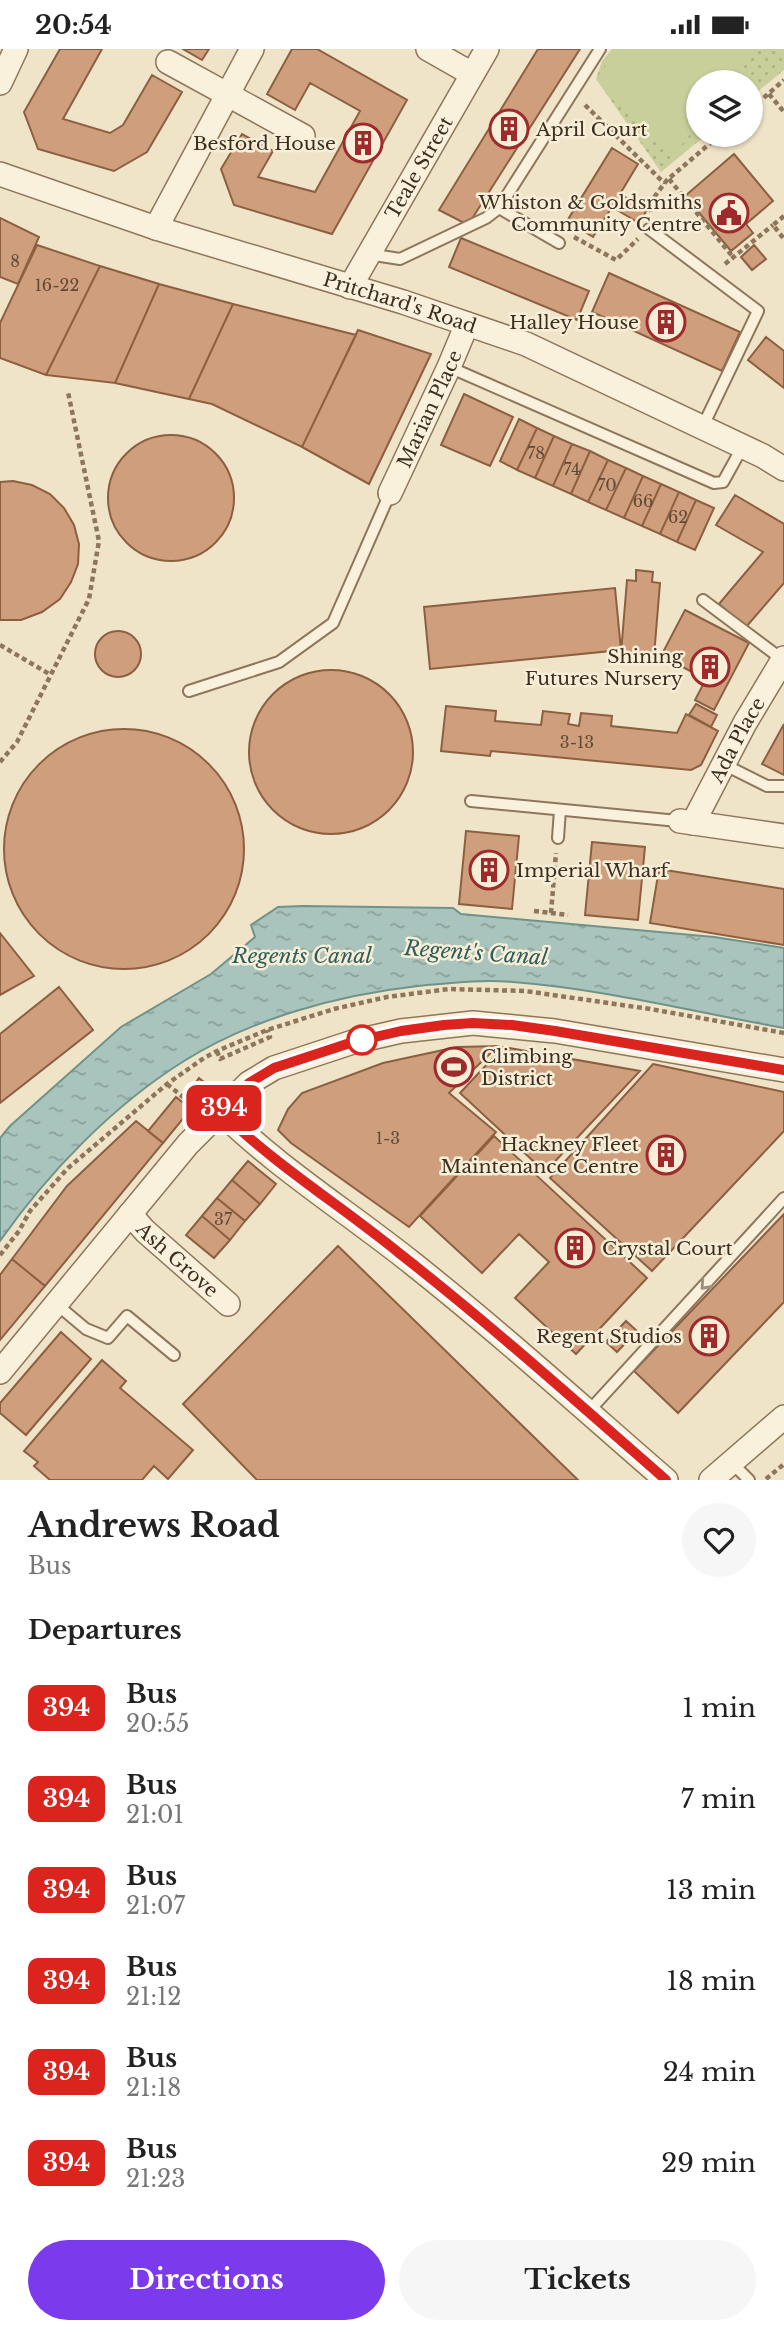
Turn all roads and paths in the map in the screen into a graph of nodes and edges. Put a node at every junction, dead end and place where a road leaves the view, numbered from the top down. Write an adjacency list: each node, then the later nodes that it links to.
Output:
1 (16, 49): 9 (street)
2 (252, 49): 12 (street)
3 (428, 49): 7 (street)
4 (487, 49): 7 (street, Teale Street)
5 (600, 49): 10 (lane)
6 (168, 62): 12 (street)
7 (472, 74): 26 (street, Teale Street)
8 (784, 81): 11 (path)
9 (0, 83)
10 (572, 92): 18 (path); 19 (lane)
11 (769, 93): 13 (path); 14 (path)
12 (227, 95): 15 (street); 22 (street)
13 (763, 98)
14 (784, 112)
15 (303, 137)
16 (706, 147): 18 (path)
17 (0, 174): 22 (street, Pritchard's Road)
18 (666, 181): 23 (path); 27 (path)
19 (499, 208): 25 (lane); 26 (lane)
20 (784, 216): 21 (path)
21 (773, 225): 24 (path); 27 (path)
22 (156, 227): 29 (street, Pritchard's Road)
23 (649, 229): 25 (path); 28 (lane)
24 (784, 239)
25 (559, 243)
26 (368, 254): 29 (street, Teale Street)
27 (733, 257): 28 (path)
28 (711, 275): 33 (lane)
29 (350, 287): 30 (street, Pritchard's Road)
30 (467, 324): 31 (street, Marian Place); 33 (street, Pritchard's Road)
31 (449, 367): 34 (lane); 36 (street, Marian Place)
32 (68, 392): 40 (path)
33 (702, 428): 34 (street, Pritchard's Road)
34 (743, 446): 35 (street, Pritchard's Road)
35 (784, 469)
36 (390, 493): 41 (lane)
37 (703, 600): 39 (lane)
38 (0, 645): 40 (path)
39 (783, 659): 43 (street, Ada Place)
40 (51, 675): 42 (path)
41 (189, 691)
42 (0, 762)
43 (723, 764): 44 (lane); 47 (street, Ada Place)
44 (784, 786)
45 (471, 801): 46 (lane)
46 (560, 810): 47 (lane); 49 (lane)
47 (685, 822): 48 (street)
48 (784, 836)
49 (558, 838): 51 (path)
50 (534, 911): 51 (path)
51 (551, 913): 52 (path)
52 (568, 915)
53 (267, 1030): 54 (path)
54 (217, 1051)
55 (784, 1070): 57 (street)
56 (167, 1084): 57 (path)
57 (210, 1111): 59 (street); 64 (street)
58 (784, 1198): 64 (lane, one-way to 64)
59 (130, 1213): 60 (street); 61 (street, Ash Grove)
60 (55, 1303): 62 (lane); 63 (street)
61 (228, 1304)
62 (174, 1355)
63 (0, 1372)
64 (588, 1412): 68 (street)
65 (784, 1417): 66 (street)
66 (731, 1462): 69 (street); 70 (lane)
67 (784, 1464): 71 (path)
68 (667, 1480)
69 (711, 1480)
70 (749, 1480)
71 (765, 1480)

